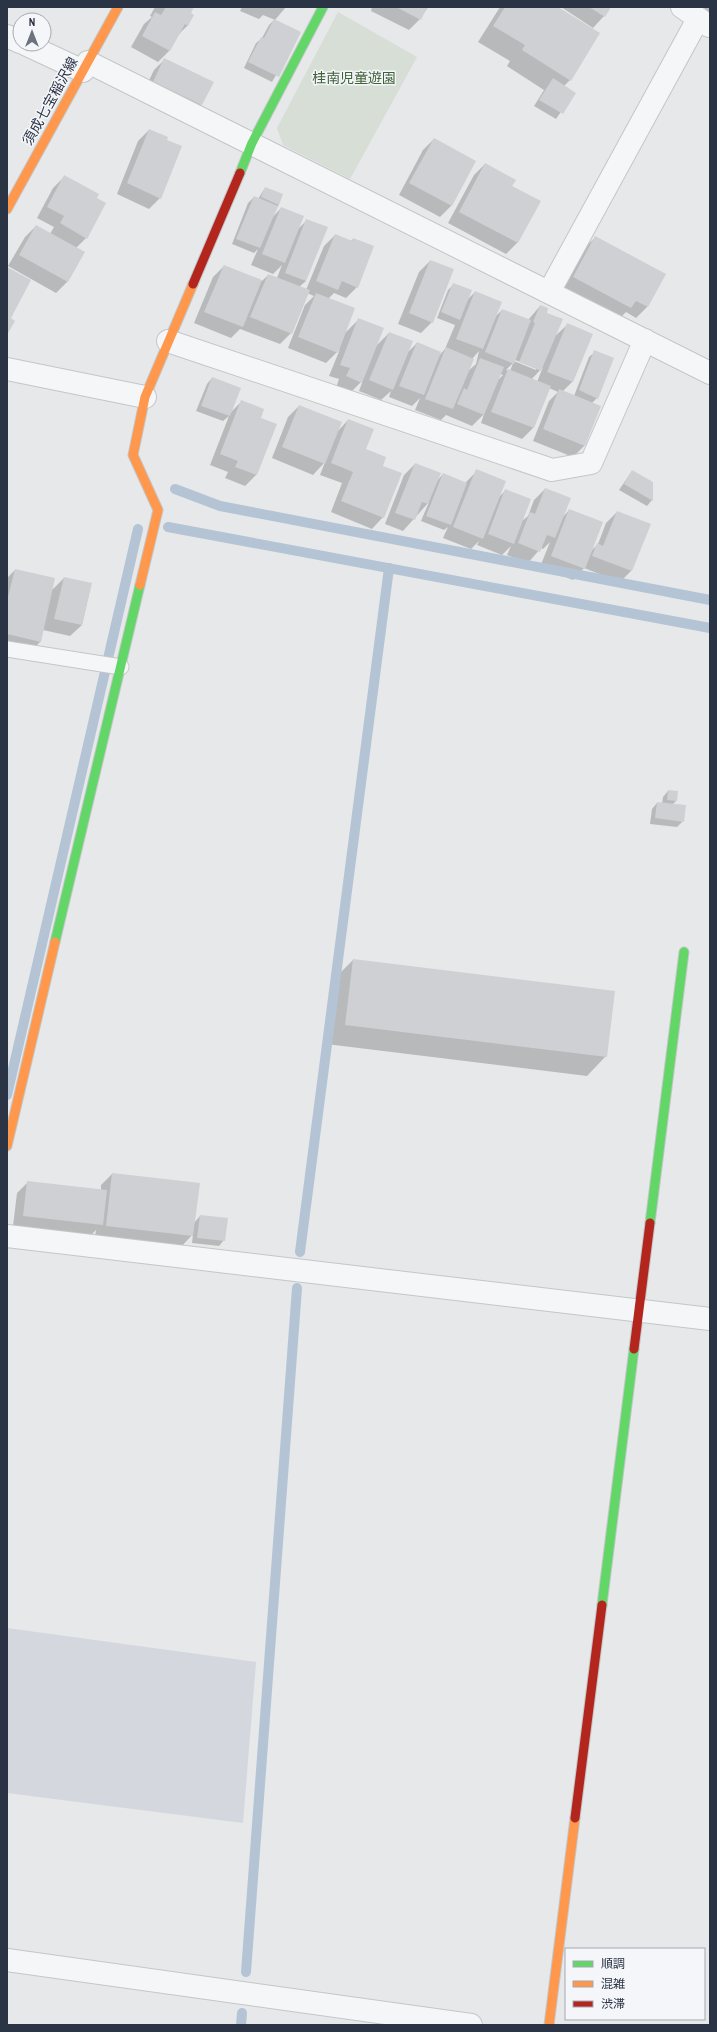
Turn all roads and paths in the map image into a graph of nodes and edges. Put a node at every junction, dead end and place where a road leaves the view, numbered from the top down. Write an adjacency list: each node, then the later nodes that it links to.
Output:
1 (118, 7): 5 (street, 須成七宝稲沢線)
2 (323, 7): 6 (street)
3 (697, 18): 8 (street)
4 (47, 52): 5 (street)
5 (86, 66): 6 (street); 7 (street, 須成七宝稲沢線)
6 (252, 143): 8 (street); 10 (street)
7 (7, 209)
8 (549, 292): 9 (street)
9 (645, 340): 10 (street); 12 (street)
10 (168, 341): 13 (street)
11 (7, 369): 13 (street)
12 (710, 373)
13 (145, 398): 15 (street)
14 (7, 649): 15 (lane)
15 (116, 666): 17 (street)
16 (684, 952): 19 (street)
17 (7, 1146)
18 (7, 1236): 19 (street)
19 (638, 1310): 20 (street); 23 (street)
20 (710, 1319)
21 (7, 1960): 22 (street)
22 (470, 2025)
23 (549, 2025)

